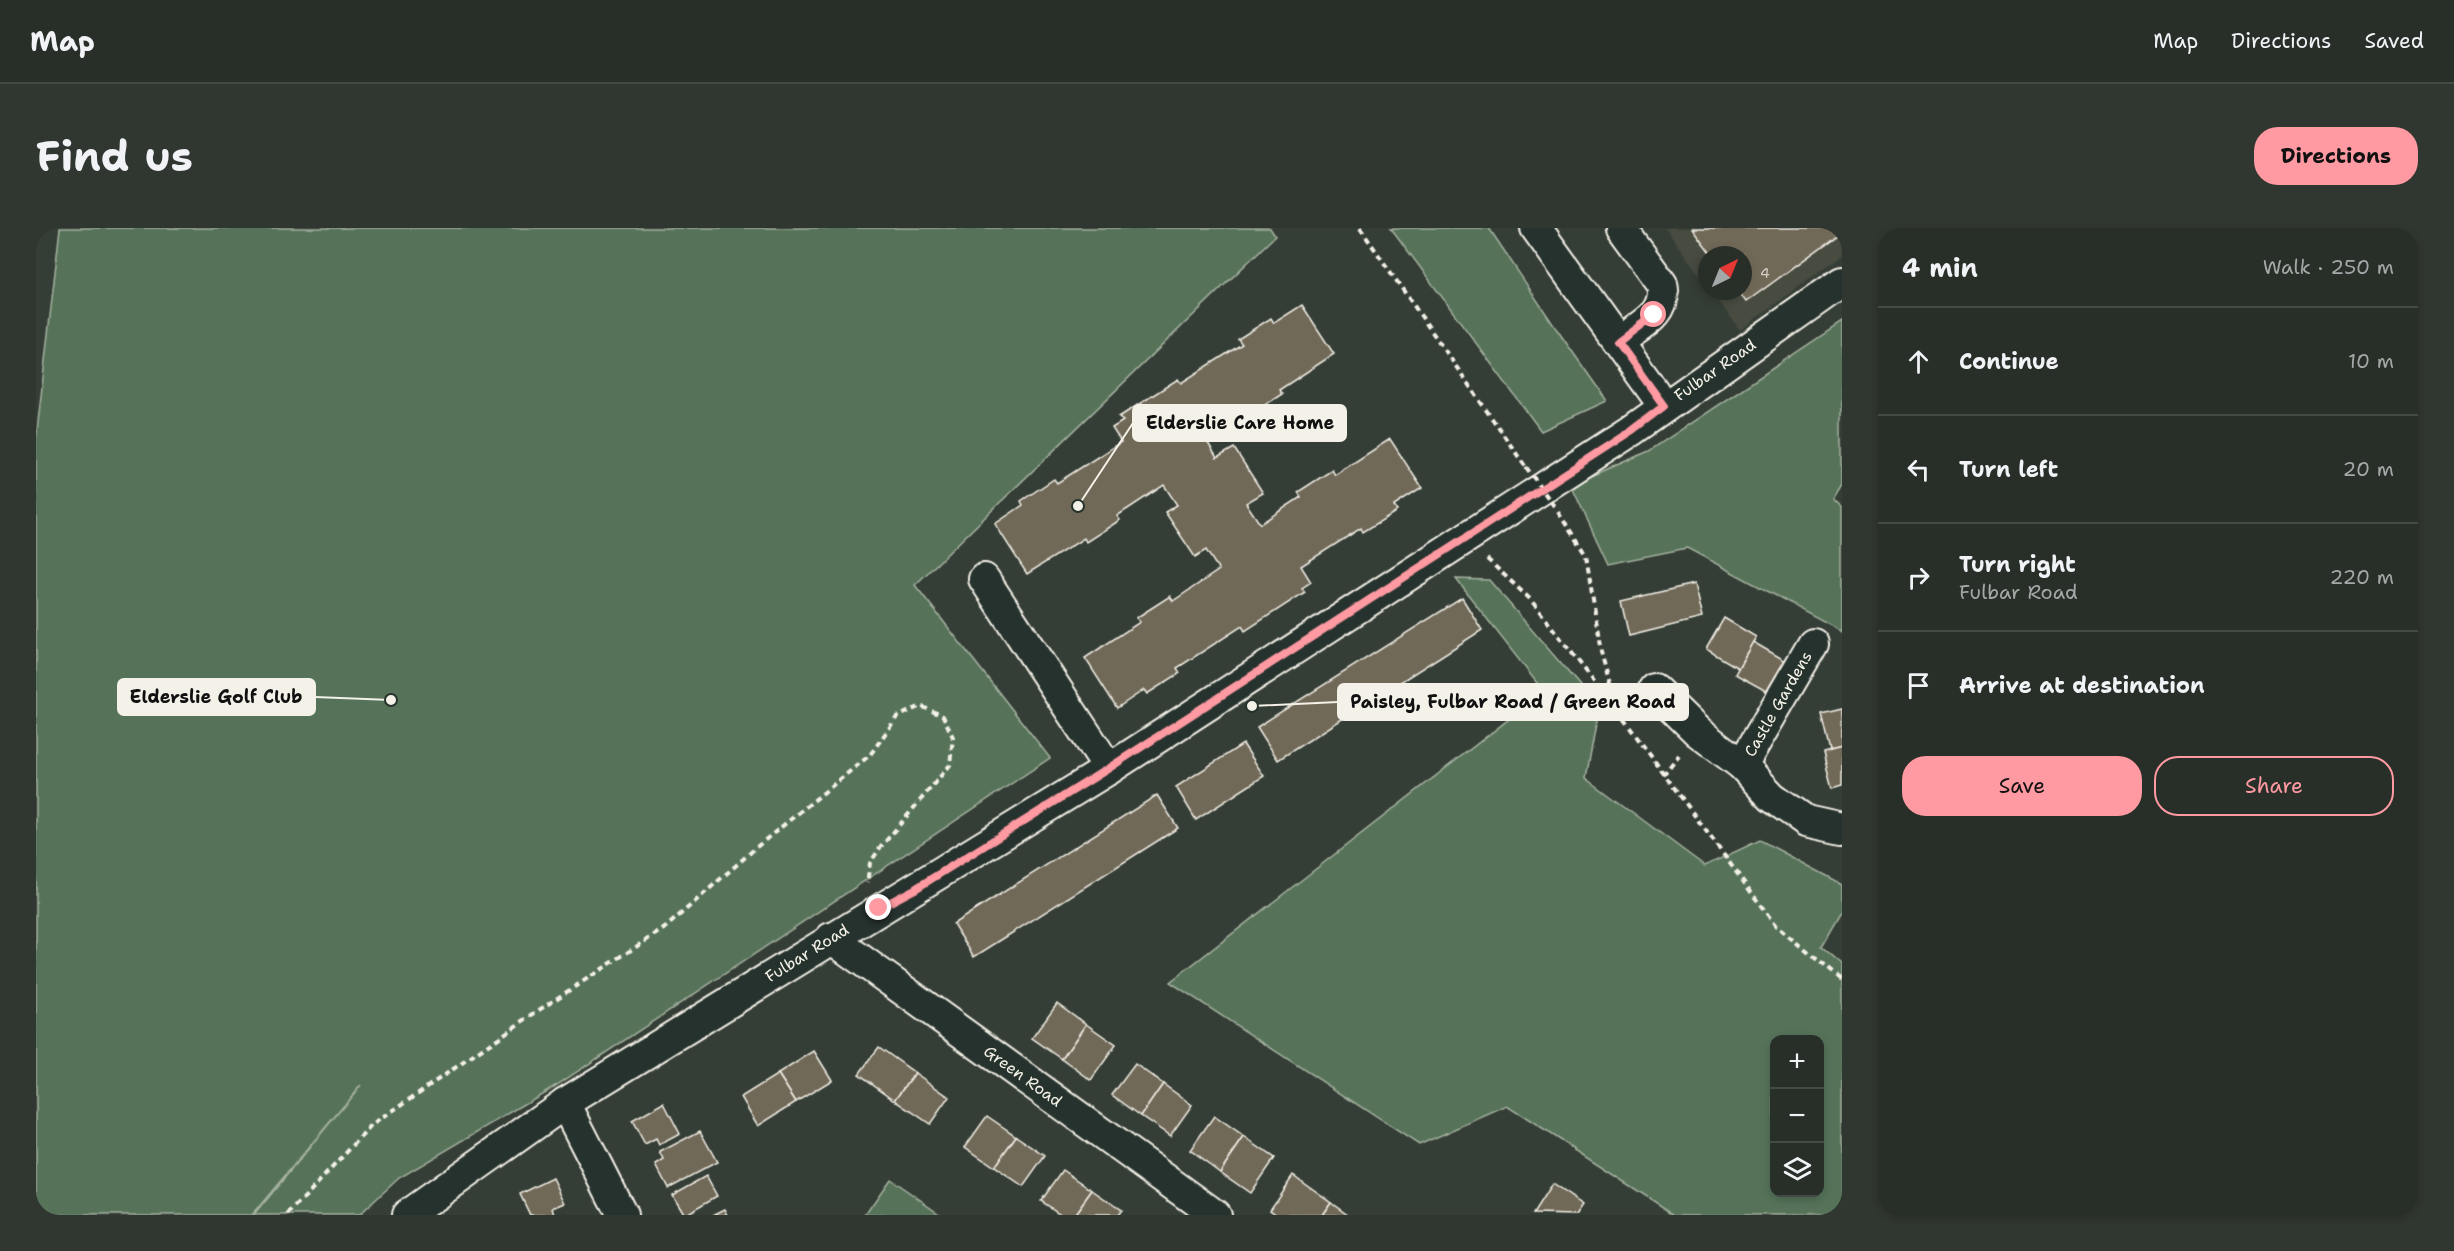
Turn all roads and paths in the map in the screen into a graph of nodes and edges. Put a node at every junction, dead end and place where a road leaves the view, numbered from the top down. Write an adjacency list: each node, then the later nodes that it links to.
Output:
1 (1360, 228): 11 (path, bridge)
2 (1536, 228): 5 (street)
3 (1621, 228): 5 (street)
4 (1842, 282): 6 (street, Fulbar Road)
5 (1618, 342): 6 (street)
6 (1664, 406): 7 (street, Fulbar Road)
7 (1466, 538): 11 (path); 13 (street, Fulbar Road)
8 (984, 579): 13 (street)
9 (1813, 644): 12 (street, Castle Gardens)
10 (1654, 689): 12 (street, Castle Gardens)
11 (1617, 710): 17 (path)
12 (1742, 765): 14 (street, Castle Gardens)
13 (1109, 768): 15 (street, Fulbar Road)
14 (1842, 829)
15 (879, 908): 16 (street, Fulbar Road); 19 (path)
16 (831, 938): 18 (street, Fulbar Road); 22 (street, Green Road)
17 (1842, 980)
18 (565, 1103): 20 (street, Fulbar Road); 21 (street)
19 (288, 1215)
20 (407, 1215)
21 (622, 1215)
22 (1215, 1215)

